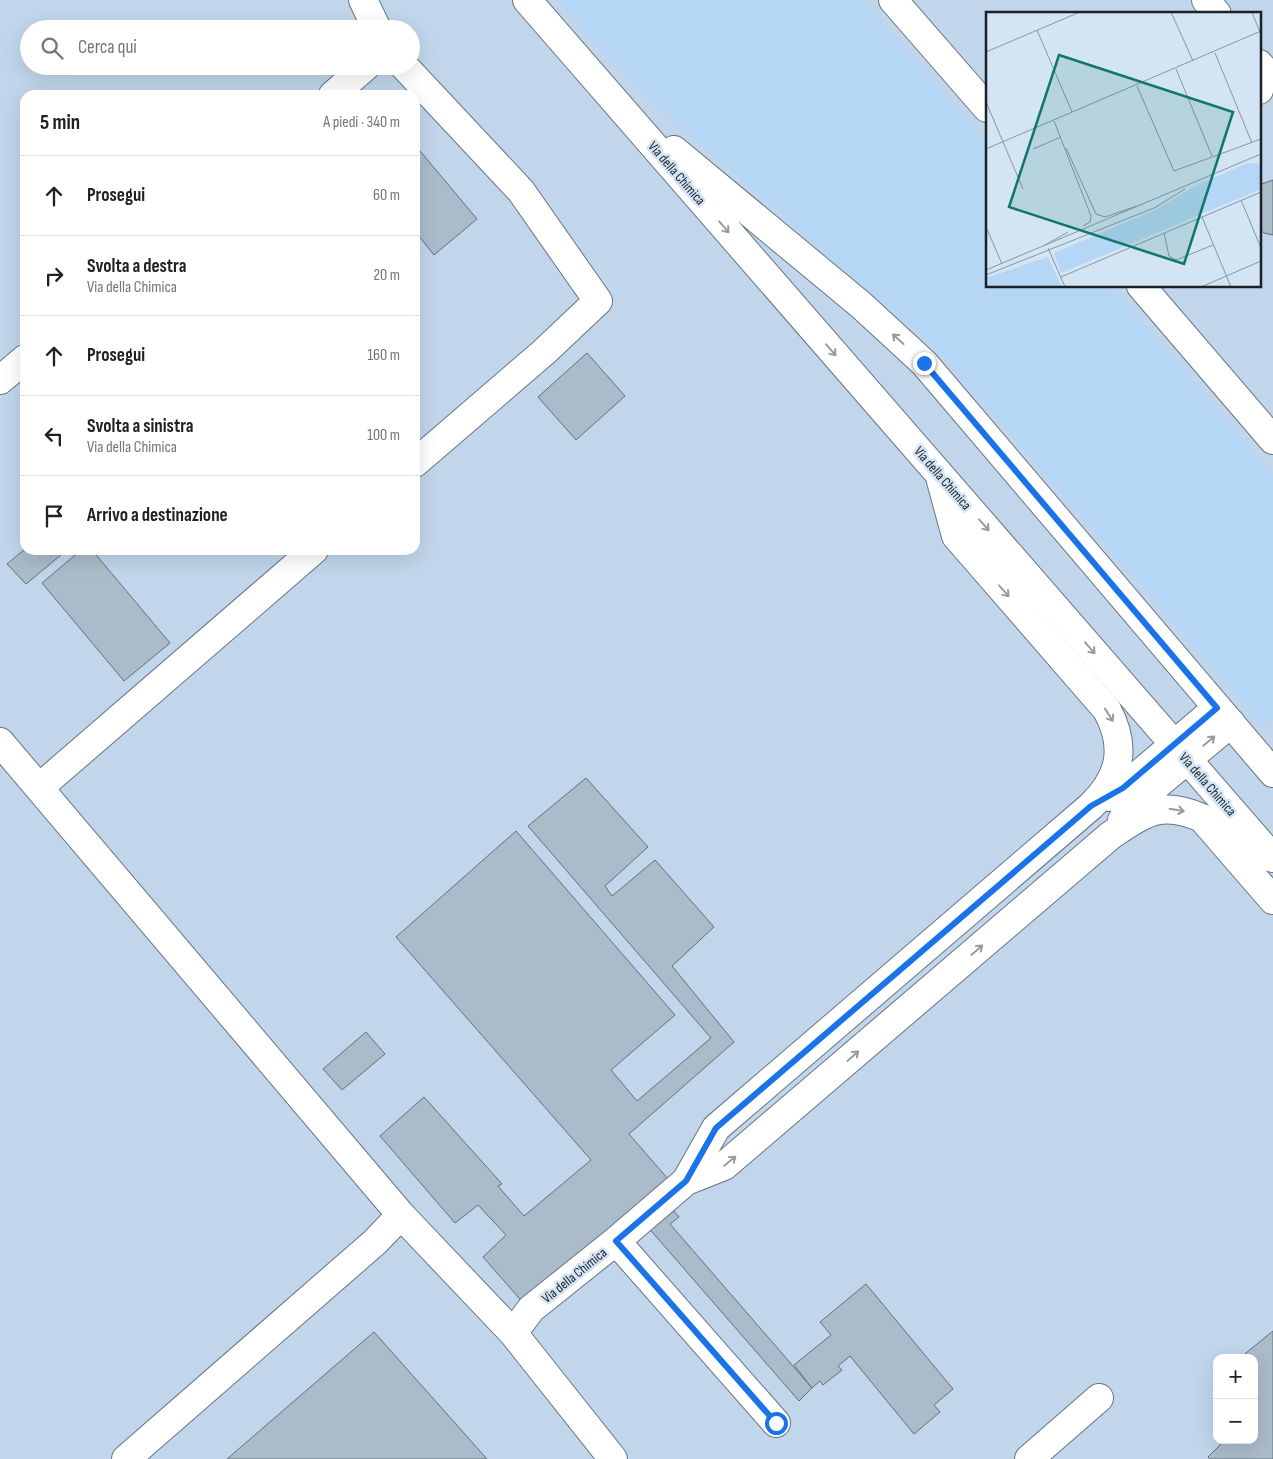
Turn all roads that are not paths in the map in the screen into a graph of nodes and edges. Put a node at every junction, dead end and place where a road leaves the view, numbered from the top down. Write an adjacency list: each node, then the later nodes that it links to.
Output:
1 (363, 0): 6 (lane)
2 (527, 0): 12 (lane, Via della Chimica)
3 (893, 0): 13 (lane)
4 (1206, 0): 5 (lane)
5 (1215, 12)
6 (373, 20)
7 (1260, 65): 10 (lane)
8 (356, 75): 11 (lane)
9 (412, 75): 18 (lane)
10 (1260, 86)
11 (339, 90)
12 (612, 98): 19 (lane, Via della Chimica, one-way to 19); 21 (lane, Via della Chimica, one-way to 12)
13 (986, 107)
14 (1143, 288): 17 (lane)
15 (20, 363): 16 (lane)
16 (0, 380)
17 (1273, 440)
18 (420, 459)
19 (940, 475): 23 (lane, Via della Chimica, one-way to 23); 26 (lane, one-way to 26)
20 (308, 555): 25 (lane)
21 (1224, 716): 23 (lane); 24 (lane, Via della Chimica)
22 (0, 742): 25 (lane)
23 (1181, 752): 26 (lane); 27 (lane); 28 (lane, Via della Chimica)
24 (1273, 773)
25 (40, 787): 31 (lane)
26 (1091, 806): 30 (lane)
27 (1111, 835): 29 (lane, one-way to 29); 30 (lane, one-way to 27)
28 (1273, 858)
29 (1273, 900)
30 (686, 1181): 32 (lane, Via della Chimica)
31 (401, 1215): 33 (lane); 36 (lane)
32 (616, 1241): 33 (lane, Via della Chimica); 35 (lane)
33 (512, 1333): 37 (lane)
34 (1099, 1398): 38 (lane)
35 (776, 1423)
36 (126, 1459)
37 (613, 1459)
38 (1029, 1459)

